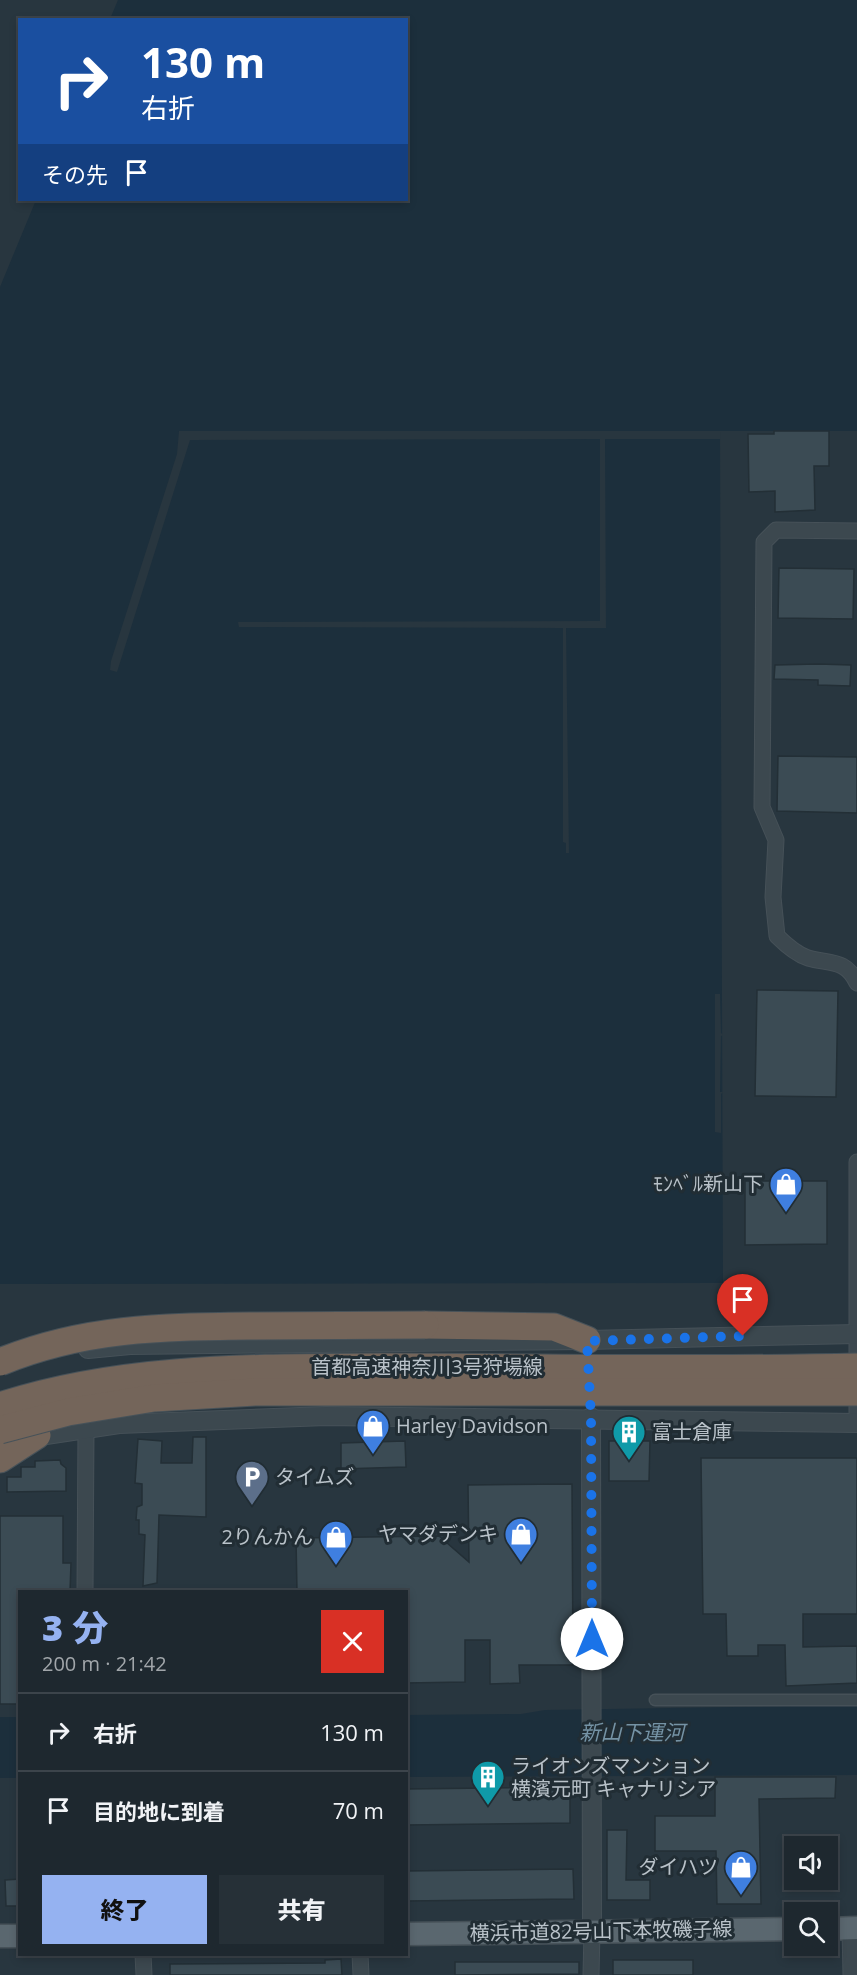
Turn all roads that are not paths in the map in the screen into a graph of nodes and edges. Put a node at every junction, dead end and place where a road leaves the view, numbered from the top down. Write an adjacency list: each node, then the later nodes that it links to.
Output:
1 (857, 531): 2 (street)
2 (857, 982)
3 (857, 1162): 4 (street)
4 (857, 1334): 5 (street); 11 (street)
5 (587, 1341): 6 (street); 6 (highway, bridge); 10 (street)
6 (0, 1362)
7 (857, 1367): 9 (highway, 首都高速神奈川3号狩場線, bridge)
8 (857, 1392): 13 (highway, 首都高速神奈川3号狩場線, bridge)
9 (0, 1406)
10 (591, 1417): 11 (street); 12 (street); 22 (street)
11 (857, 1423)
12 (86, 1428): 14 (street); 17 (street)
13 (0, 1430)
14 (38, 1436): 15 (street); 16 (highway)
15 (0, 1442)
16 (0, 1459)
17 (85, 1590)
18 (655, 1700): 19 (street)
19 (857, 1700)
20 (845, 1928): 31 (street)
21 (784, 1929): 22 (main road, 横浜市道82号山下本牧磯子線)
22 (592, 1931): 23 (main road, 横浜市道82号山下本牧磯子線); 30 (street)
23 (408, 1934)
24 (0, 1936): 25 (main road)
25 (18, 1936)
26 (143, 1956): 28 (street)
27 (360, 1956): 29 (street)
28 (144, 1975)
29 (361, 1975)
30 (591, 1975)
31 (851, 1975)

